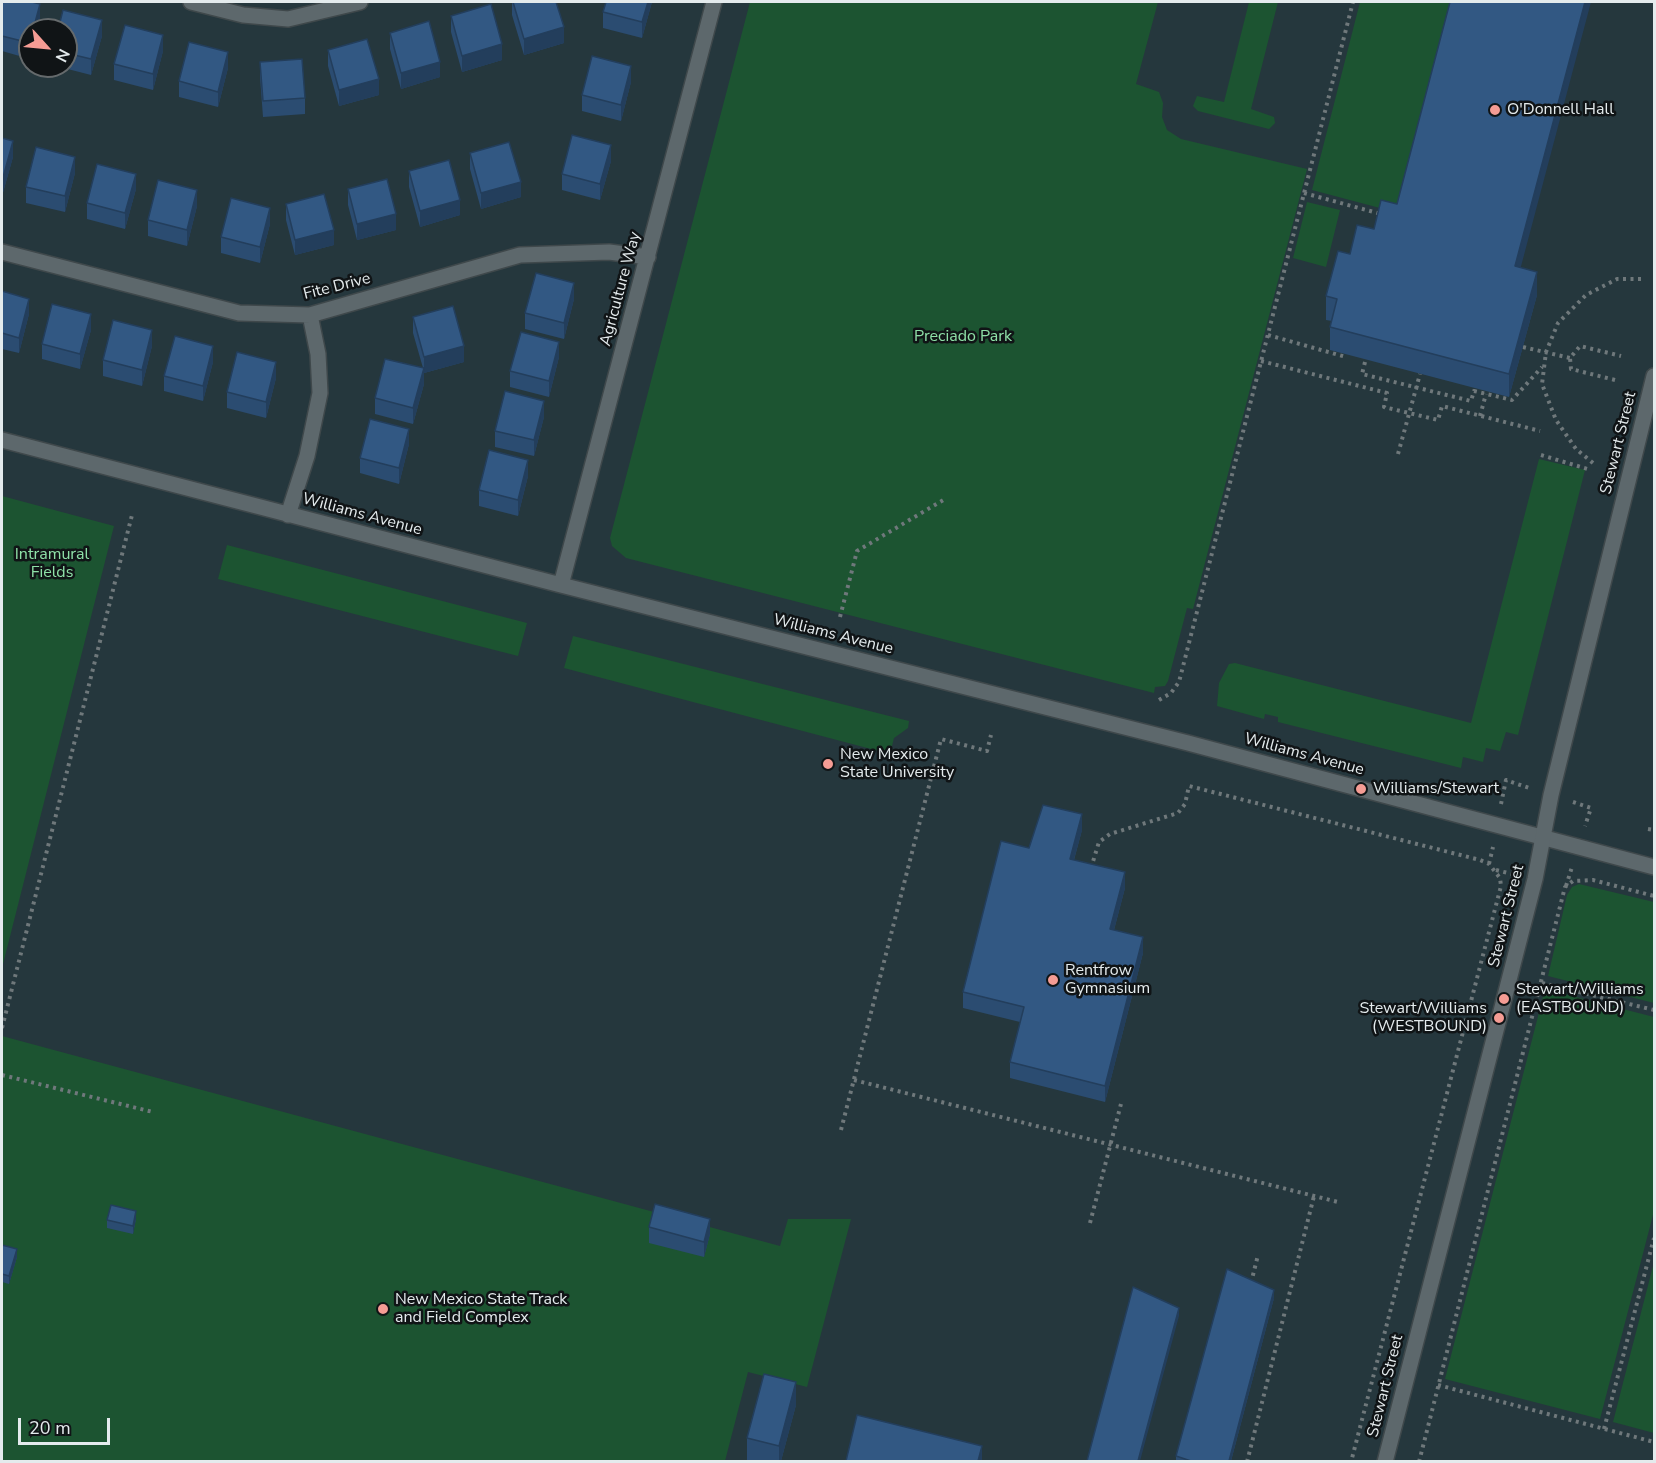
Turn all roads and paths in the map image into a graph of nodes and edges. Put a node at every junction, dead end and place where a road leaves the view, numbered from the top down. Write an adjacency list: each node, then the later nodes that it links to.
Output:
1 (191, 2): 2 (street)
2 (360, 2)
3 (714, 2): 8 (street, Agriculture Way)
4 (1353, 2): 5 (path)
5 (1304, 193): 6 (path); 11 (path)
6 (1389, 216)
7 (2, 252): 10 (street, Fite Drive)
8 (648, 257): 10 (street, Fite Drive); 36 (street, Agriculture Way)
9 (1641, 279): 13 (path)
10 (310, 315): 35 (street)
11 (1268, 335): 15 (path); 17 (path)
12 (1523, 347): 13 (path)
13 (1545, 352): 16 (path); 19 (path)
14 (1621, 356): 16 (path)
15 (1346, 357)
16 (1570, 358): 22 (path)
17 (1261, 361): 25 (path); 38 (path)
18 (1365, 362): 23 (path)
19 (1542, 367): 24 (path); 31 (path)
20 (1420, 374): 23 (path)
21 (1654, 376): 42 (street, Stewart Street)
22 (1615, 380)
23 (1416, 387): 24 (path); 25 (path)
24 (1486, 394): 26 (path)
25 (1409, 413): 26 (path); 29 (path)
26 (1480, 416): 27 (path)
27 (1540, 431)
28 (2, 440): 35 (street, Williams Avenue)
29 (1398, 454)
30 (1541, 455): 32 (path)
31 (1593, 463)
32 (1592, 470)
33 (945, 500): 37 (path)
34 (132, 514): 48 (path)
35 (288, 515): 36 (street, Williams Avenue)
36 (561, 585): 42 (street, Williams Avenue)
37 (840, 617)
38 (1159, 700)
39 (991, 735): 50 (path)
40 (1648, 829): 41 (path)
41 (1654, 830)
42 (1543, 836): 43 (street, Williams Avenue); 66 (street, Stewart Street)
43 (1654, 867)
44 (1089, 873): 65 (path)
45 (1654, 896): 46 (path)
46 (1542, 983): 47 (path); 61 (path)
47 (1654, 1010)
48 (2, 1028)
49 (2, 1076): 52 (path)
50 (854, 1080): 53 (path); 54 (path)
51 (1122, 1100): 54 (path)
52 (153, 1112)
53 (841, 1130)
54 (1111, 1144): 55 (path); 57 (path)
55 (1314, 1196): 56 (path); 64 (path)
56 (1338, 1202)
57 (1090, 1223)
58 (1654, 1238): 62 (path)
59 (1258, 1256): 60 (path)
60 (1250, 1290)
61 (1438, 1385): 62 (path); 67 (path)
62 (1604, 1429): 63 (path)
63 (1654, 1442)
64 (1247, 1461)
65 (1351, 1461)
66 (1385, 1461)
67 (1419, 1461)

